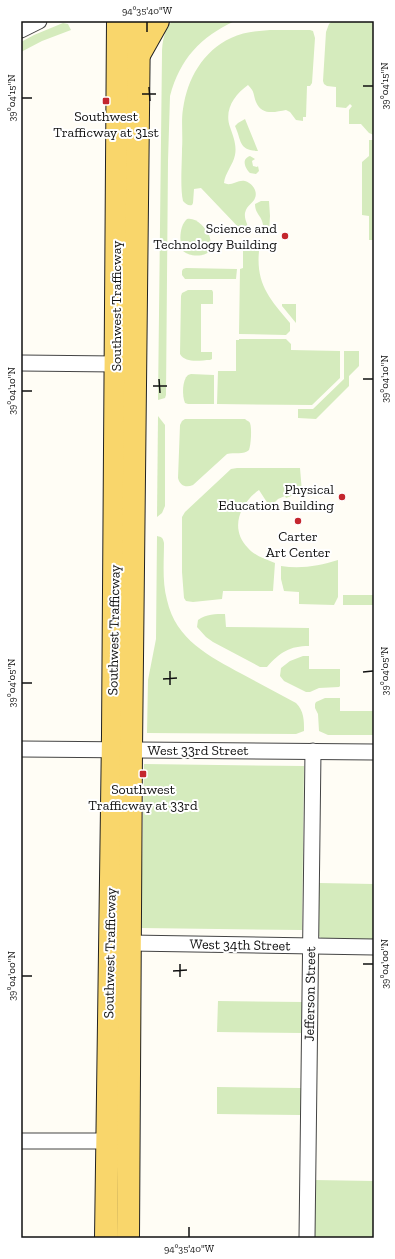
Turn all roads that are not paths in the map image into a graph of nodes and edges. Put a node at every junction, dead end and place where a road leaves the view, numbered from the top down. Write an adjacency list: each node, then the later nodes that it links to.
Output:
1 (39, 21): 5 (street)
2 (118, 21): 8 (main road, Southwest Trafficway)
3 (139, 21): 6 (main road, Southwest Trafficway)
4 (158, 21): 6 (main road)
5 (21, 30)
6 (139, 55): 10 (main road, Southwest Trafficway)
7 (21, 363): 8 (street)
8 (116, 364): 10 (main road, Southwest Trafficway)
9 (21, 749): 10 (street, West 33rd Street)
10 (122, 749): 11 (street, West 33rd Street); 13 (main road, Southwest Trafficway); 17 (main road, Southwest Trafficway)
11 (313, 751): 12 (street, West 33rd Street); 14 (street, Jefferson Street)
12 (374, 752)
13 (130, 943): 14 (street, West 34th Street); 19 (main road, Southwest Trafficway)
14 (311, 946): 15 (street, West 34th Street); 20 (street, Jefferson Street)
15 (374, 947)
16 (21, 1141): 17 (street)
17 (107, 1141): 18 (main road, Southwest Trafficway)
18 (106, 1238)
19 (128, 1238)
20 (308, 1238)

